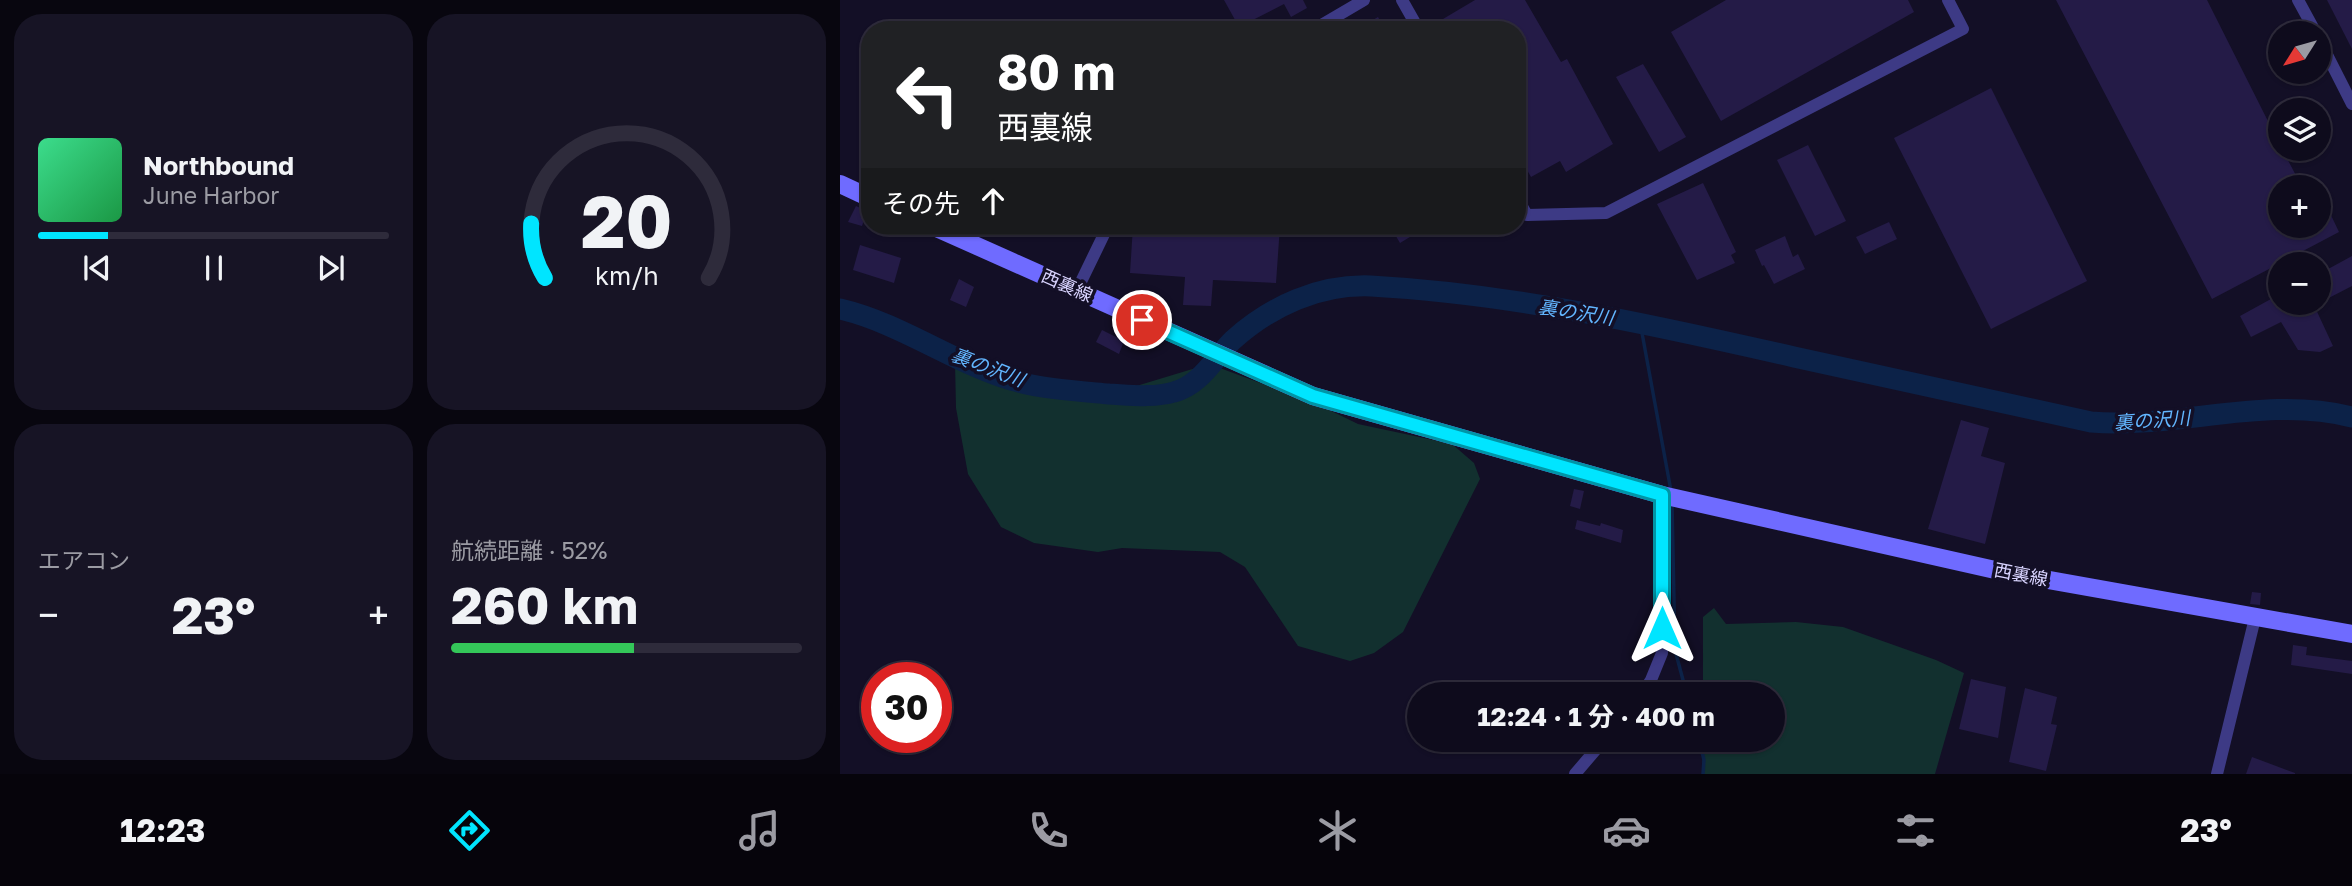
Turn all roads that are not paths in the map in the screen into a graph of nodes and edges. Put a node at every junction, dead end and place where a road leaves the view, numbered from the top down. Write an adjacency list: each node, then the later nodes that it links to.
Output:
1 (1364, 0): 5 (street)
2 (1402, 0): 6 (street)
3 (1948, 0): 12 (street)
4 (2298, 0): 7 (street)
5 (1328, 21)
6 (1414, 21)
7 (2309, 21)
8 (2331, 63): 9 (street)
9 (2352, 104)
10 (840, 184): 11 (street)
11 (861, 194)
12 (1526, 213)
13 (952, 235): 15 (street, 西裏線)
14 (1104, 235): 15 (street)
15 (1077, 290): 16 (street, 西裏線)
16 (1662, 495): 17 (street, 西裏線); 19 (street)
17 (2255, 618): 18 (street, 西裏線); 22 (street)
18 (2352, 634)
19 (1650, 682)
20 (1594, 752): 21 (street)
21 (1575, 774)
22 (2217, 774)

